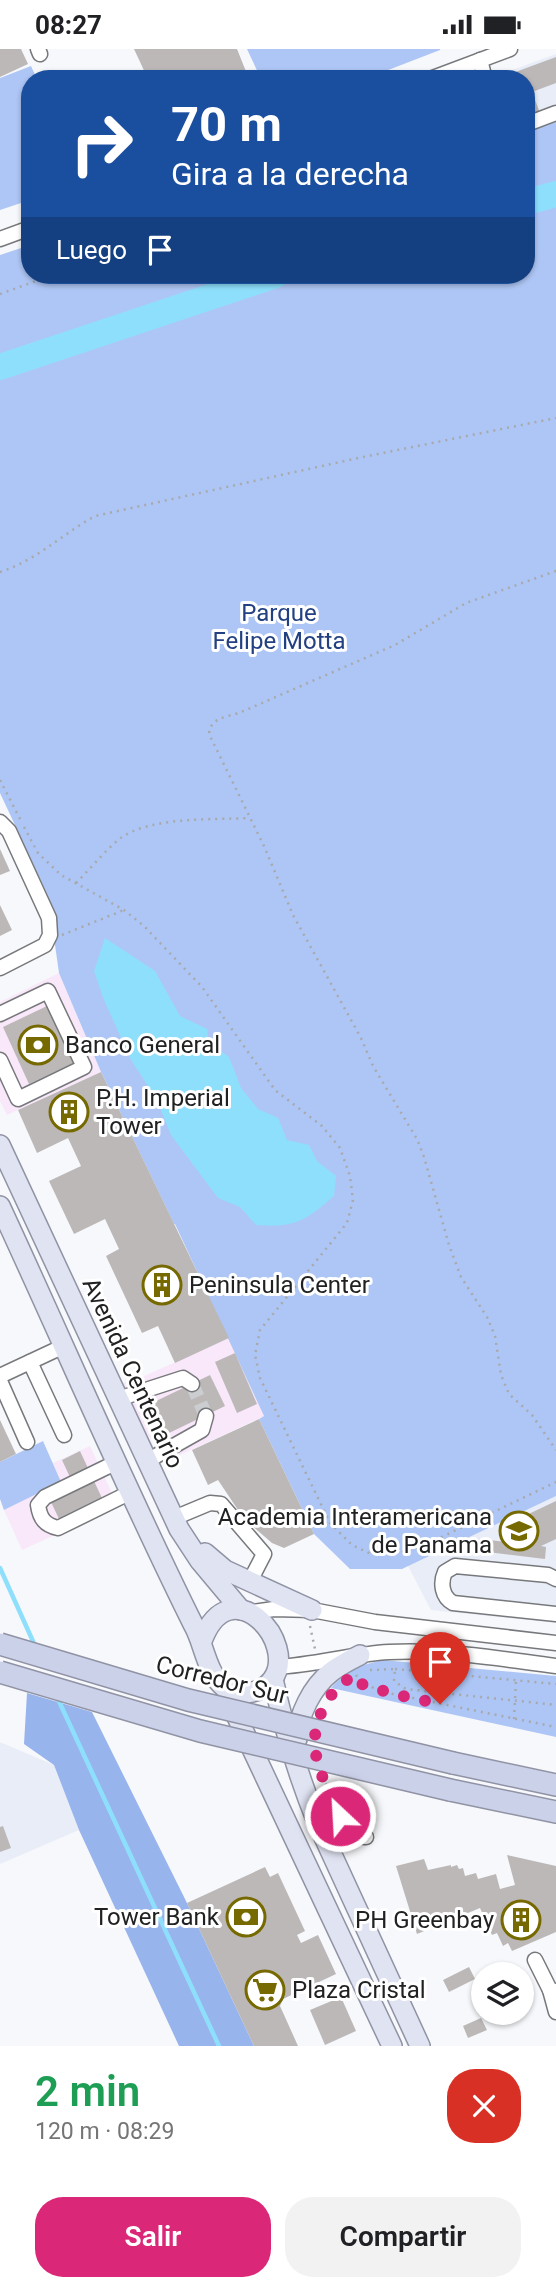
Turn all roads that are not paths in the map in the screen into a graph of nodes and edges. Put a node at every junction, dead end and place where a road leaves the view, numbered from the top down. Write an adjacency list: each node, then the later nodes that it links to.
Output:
1 (510, 49): 2 (street)
2 (480, 60): 3 (street); 4 (street)
3 (454, 70)
4 (483, 70)
5 (556, 113): 6 (street)
6 (535, 121)
7 (21, 231): 8 (street)
8 (0, 239)
9 (0, 822): 10 (street)
10 (0, 968)
11 (0, 1014): 13 (street)
12 (0, 1060): 13 (street)
13 (4, 1078)
14 (0, 1145): 16 (main road, Avenida Centenario)
15 (0, 1206): 17 (main road, Avenida Centenario)
16 (86, 1329): 17 (main road); 21 (main road, Avenida Centenario)
17 (63, 1343): 18 (street); 25 (main road, Avenida Centenario)
18 (30, 1362): 19 (street); 24 (street)
19 (0, 1379): 26 (street)
20 (191, 1384): 21 (street)
21 (118, 1399): 23 (main road, Avenida Centenario)
22 (206, 1416): 27 (street)
23 (133, 1430): 25 (main road); 27 (main road, Avenida Centenario)
24 (64, 1435)
25 (107, 1441): 28 (main road, Avenida Centenario)
26 (27, 1442)
27 (147, 1461): 30 (main road, Avenida Centenario)
28 (117, 1462): 29 (main road, Avenida Centenario); 29 (street)
29 (131, 1492): 37 (main road, Avenida Centenario)
30 (177, 1523): 32 (main road); 32 (street); 34 (main road, Avenida Centenario)
31 (556, 1579): 35 (street)
32 (250, 1581): 33 (main road)
33 (312, 1609): 34 (street); 36 (street)
34 (247, 1611): 37 (main road); 44 (main road)
35 (556, 1614)
36 (438, 1630): 38 (street); 40 (street)
37 (202, 1641): 45 (main road)
38 (556, 1643)
39 (0, 1644): 47 (highway, Corredor Sur, bridge)
40 (436, 1652): 41 (street); 42 (street)
41 (360, 1655): 44 (street); 46 (main road)
42 (556, 1665)
43 (0, 1672): 48 (highway, bridge)
44 (275, 1673): 45 (main road); 46 (main road)
45 (223, 1686): 52 (main road)
46 (300, 1779): 49 (main road)
47 (556, 1785)
48 (556, 1812)
49 (323, 1835): 50 (street); 51 (main road)
50 (366, 1837)
51 (356, 1907): 52 (main road); 56 (main road)
52 (333, 1920): 57 (main road)
53 (535, 1960): 54 (street)
54 (554, 1993): 55 (street)
55 (556, 2013)
56 (407, 2018): 57 (main road); 58 (main road)
57 (388, 2037)
58 (420, 2046)

